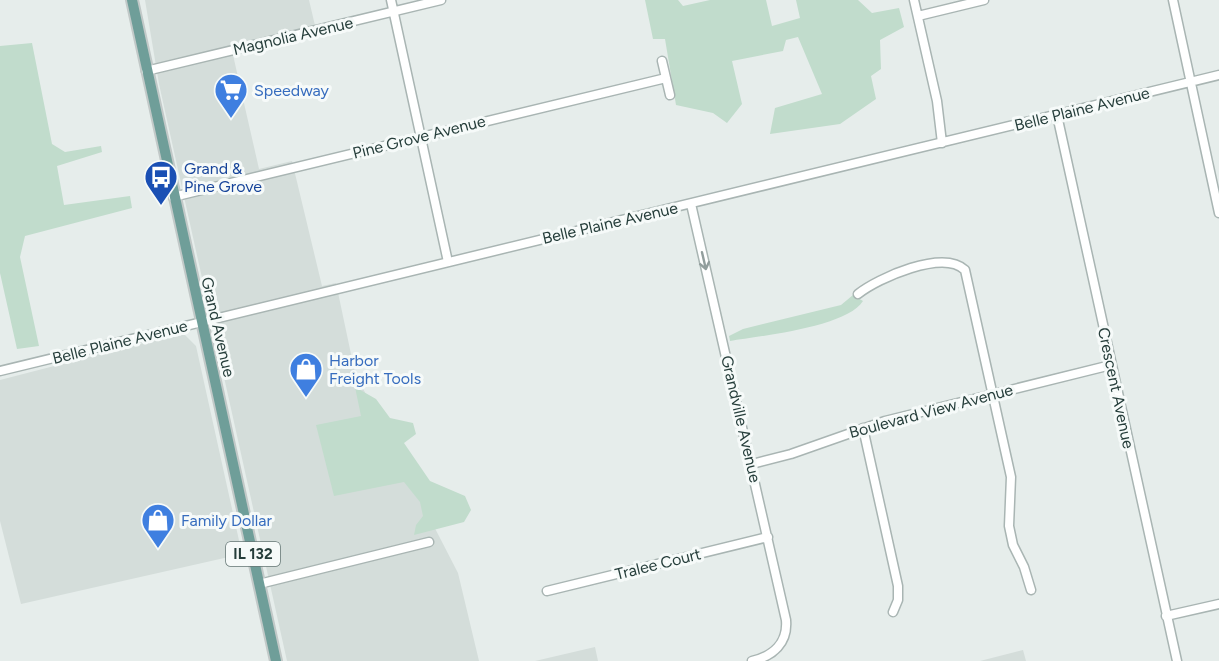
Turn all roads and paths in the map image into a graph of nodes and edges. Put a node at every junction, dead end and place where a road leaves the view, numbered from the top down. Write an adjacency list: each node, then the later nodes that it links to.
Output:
1 (132, 0): 10 (main road, Grand Avenue / IL 132)
2 (391, 0): 7 (street)
3 (441, 0): 7 (street, Magnolia Avenue)
4 (914, 0): 8 (street)
5 (984, 0): 8 (street)
6 (1173, 0): 13 (street)
7 (393, 12): 10 (street, Magnolia Avenue); 16 (street)
8 (918, 16): 17 (street)
9 (662, 61): 12 (street)
10 (146, 71): 18 (main road, Grand Avenue / IL 132)
11 (1219, 75): 13 (street, Belle Plaine Avenue)
12 (666, 78): 14 (street); 16 (street, Pine Grove Avenue)
13 (1191, 82): 15 (street, Belle Plaine Avenue); 20 (street)
14 (670, 95)
15 (1057, 115): 17 (street, Belle Plaine Avenue); 24 (street, Crescent Avenue)
16 (420, 136): 18 (street, Pine Grove Avenue); 21 (street)
17 (942, 142): 19 (street, Belle Plaine Avenue)
18 (173, 197): 23 (main road, Grand Avenue / IL 132)
19 (691, 204): 21 (street, Belle Plaine Avenue); 28 (street, Grandville Avenue, one-way to 28)
20 (1219, 213)
21 (448, 262): 23 (street, Belle Plaine Avenue)
22 (858, 294): 26 (street)
23 (201, 321): 25 (street, Belle Plaine Avenue); 31 (main road, Grand Avenue / IL 132)
24 (1111, 365): 26 (street, Boulevard View Avenue); 36 (street, Crescent Avenue)
25 (0, 371)
26 (993, 394): 27 (street, Boulevard View Avenue); 32 (street)
27 (862, 428): 28 (street, Boulevard View Avenue); 35 (street)
28 (752, 464): 29 (street, Grandville Avenue)
29 (768, 537): 33 (street, Tralee Court); 38 (street, Grandville Avenue)
30 (429, 542): 31 (street)
31 (260, 584): 37 (main road, Grand Avenue / IL 132)
32 (1031, 590)
33 (547, 591)
34 (1219, 604): 36 (street)
35 (893, 612)
36 (1166, 616): 39 (street, Crescent Avenue)
37 (276, 661)
38 (752, 661)
39 (1177, 661)

